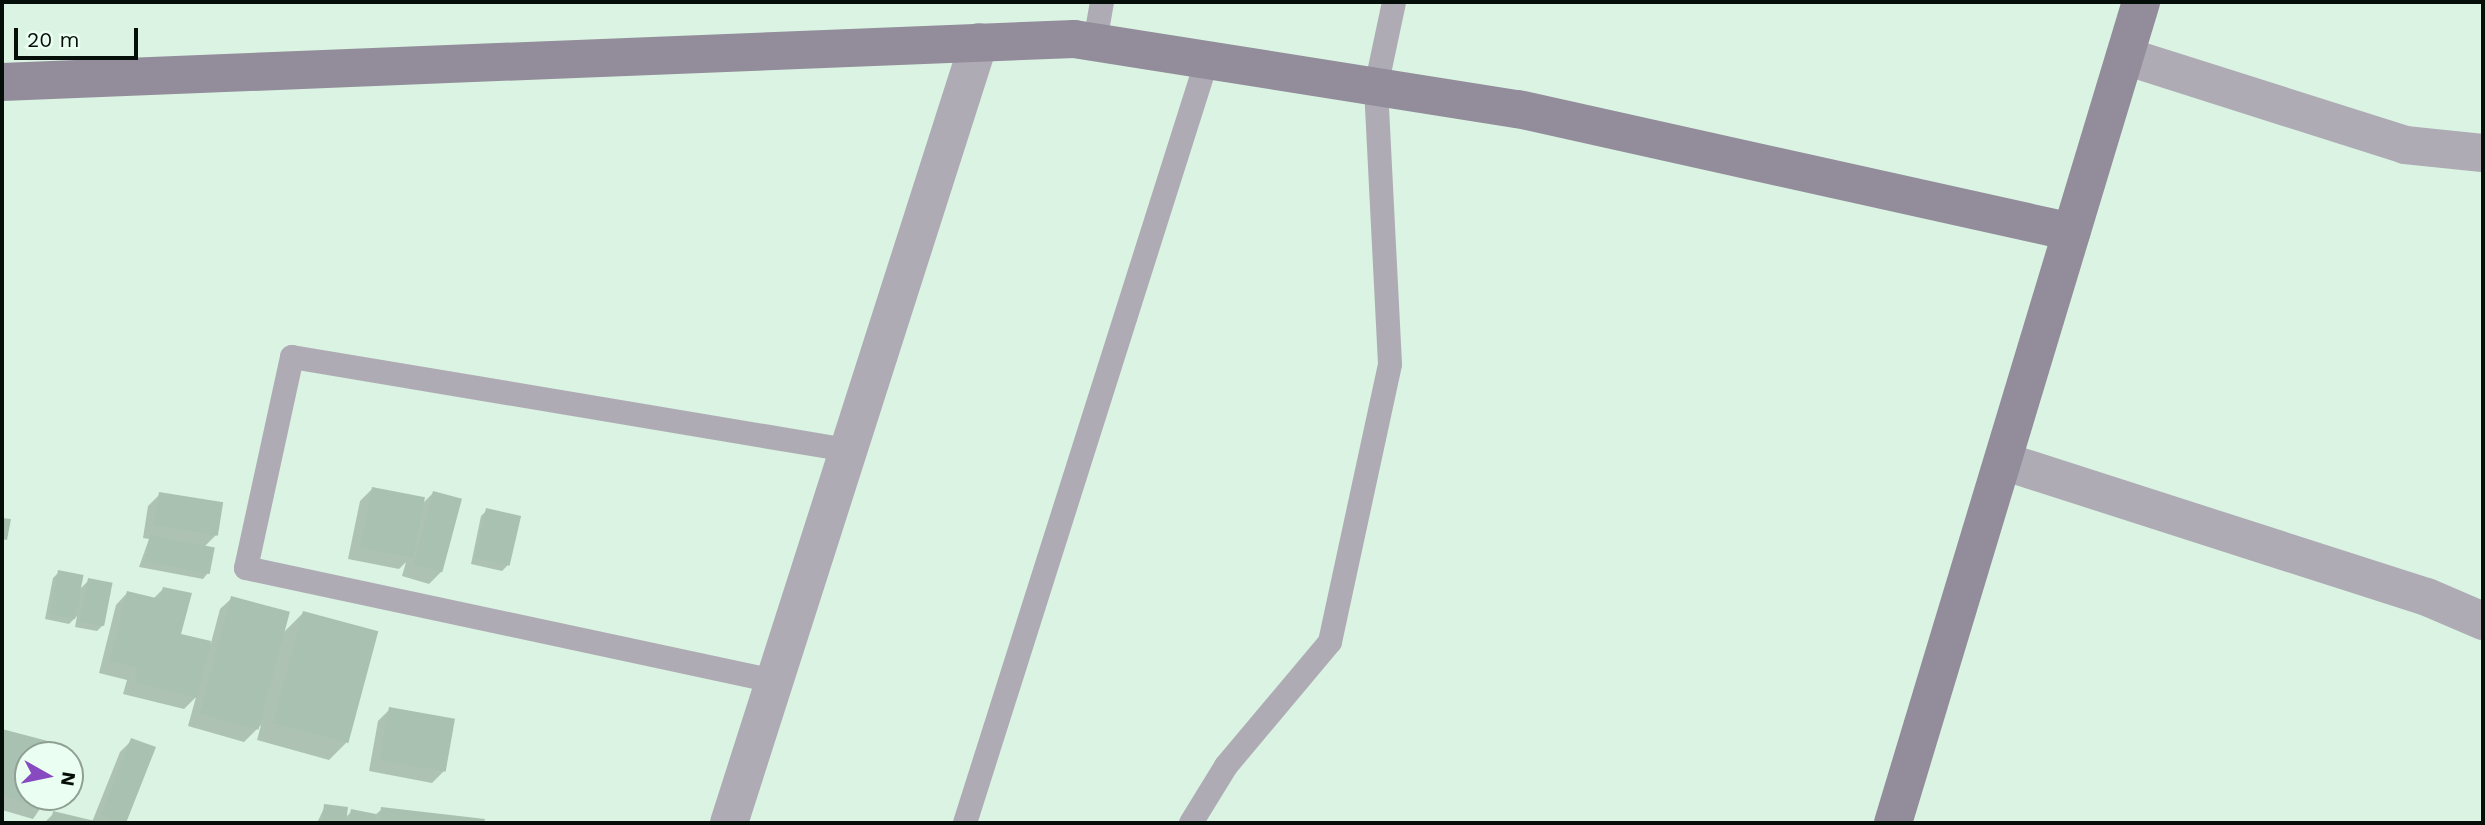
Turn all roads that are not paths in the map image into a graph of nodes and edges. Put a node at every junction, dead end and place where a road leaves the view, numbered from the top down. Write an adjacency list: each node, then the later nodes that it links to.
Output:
1 (1102, 2): 5 (lane)
2 (1394, 2): 9 (lane)
3 (2141, 2): 6 (main road)
4 (979, 42): 5 (main road); 8 (main road); 12 (street)
5 (1095, 42): 7 (main road)
6 (2125, 56): 10 (street); 11 (main road)
7 (1208, 60): 9 (main road); 17 (lane)
8 (2, 82)
9 (1376, 86): 11 (main road); 18 (lane)
10 (2483, 153)
11 (2072, 232): 13 (main road)
12 (847, 450): 15 (street); 15 (lane)
13 (2003, 461): 14 (street); 19 (main road)
14 (2483, 621)
15 (774, 681): 16 (street)
16 (729, 823)
17 (965, 823)
18 (1191, 823)
19 (1894, 823)

